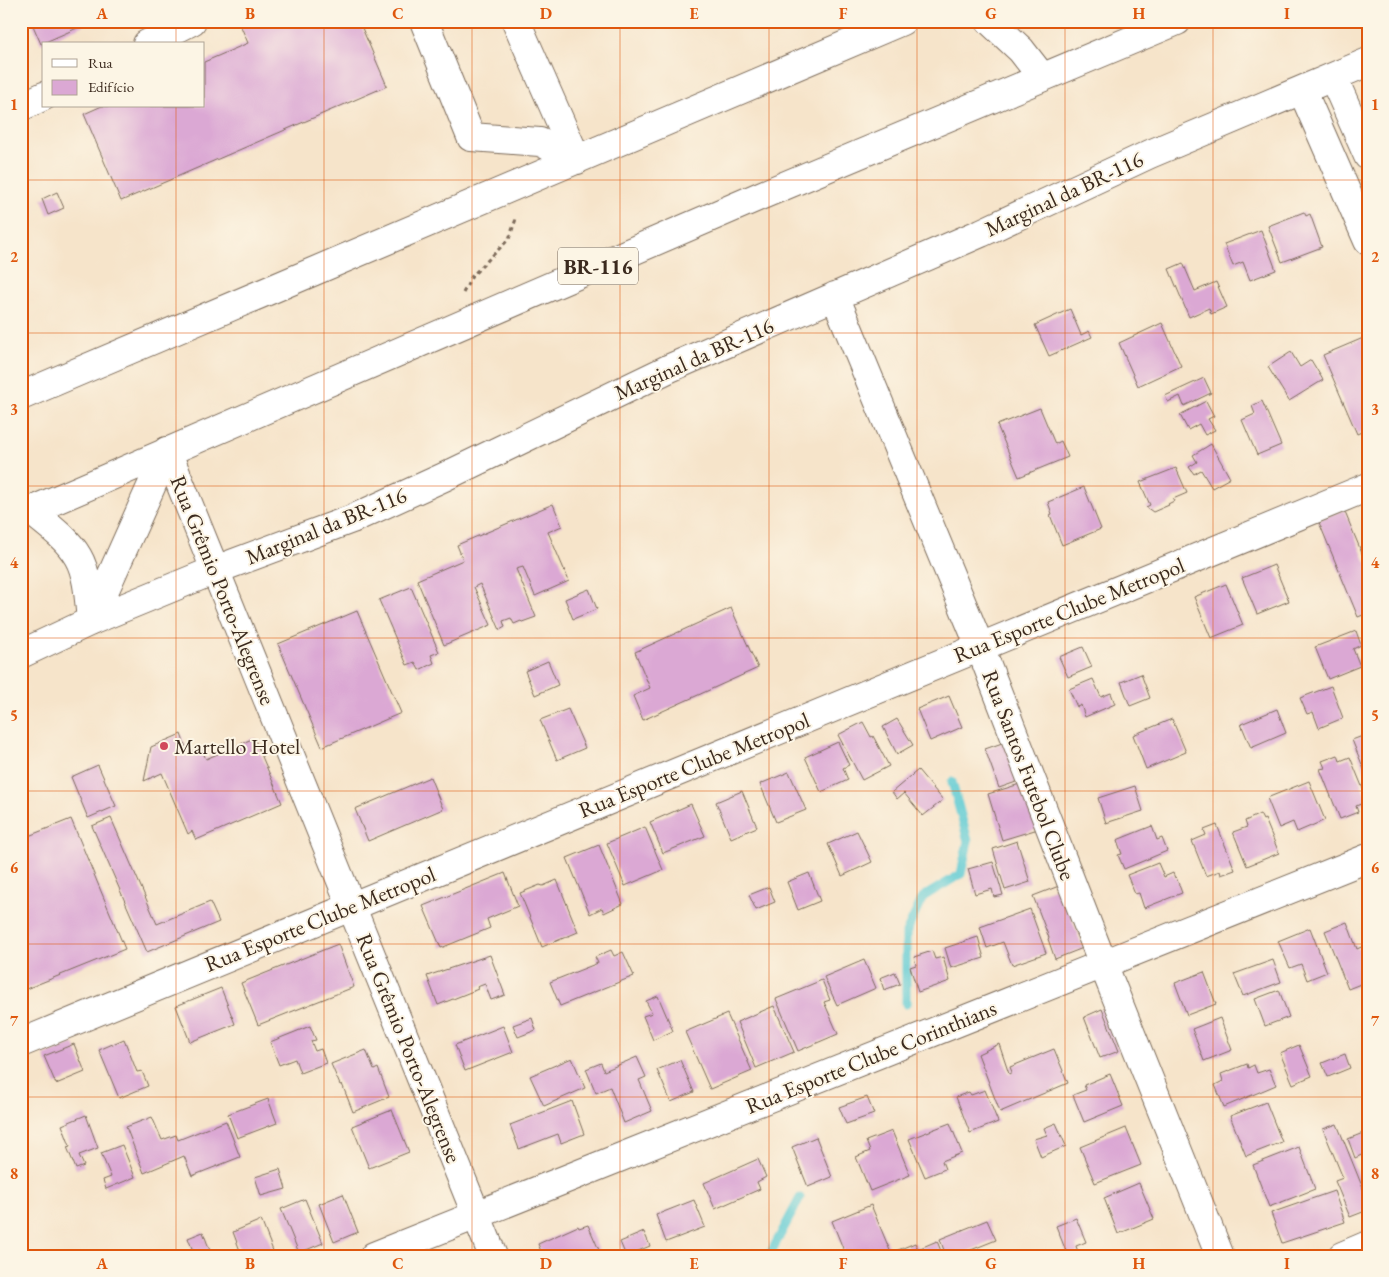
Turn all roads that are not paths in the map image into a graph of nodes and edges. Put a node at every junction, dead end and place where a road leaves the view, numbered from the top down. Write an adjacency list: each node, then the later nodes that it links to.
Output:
1 (192, 21): 7 (main road)
2 (424, 21): 15 (main road)
3 (516, 21): 15 (main road)
4 (902, 21): 15 (main road)
5 (990, 21): 9 (main road)
6 (1176, 21): 9 (main road, BR-116)
7 (151, 42)
8 (1368, 62): 10 (main road, Marginal da BR-116)
9 (1042, 77): 19 (main road, BR-116)
10 (1333, 77): 11 (main road, Marginal da BR-116); 14 (main road)
11 (1302, 90): 16 (main road); 17 (main road, Marginal da BR-116)
12 (42, 97): 13 (main road)
13 (21, 104)
14 (1368, 156)
15 (577, 160): 18 (main road)
16 (1368, 241)
17 (835, 296): 22 (main road, Marginal da BR-116); 24 (main road, Rua Santos Futebol Clube)
18 (21, 396)
19 (167, 452): 21 (main road, BR-116); 22 (main road, Rua Grêmio Porto-Alegrense); 23 (main road)
20 (1368, 487): 24 (main road, Rua Esporte Clube Metropol)
21 (26, 513): 23 (main road)
22 (215, 570): 23 (main road, Marginal da BR-116); 27 (main road, Rua Grêmio Porto-Alegrense)
23 (91, 621): 25 (main road, Marginal da BR-116)
24 (980, 647): 27 (main road, Rua Esporte Clube Metropol); 28 (main road, Rua Santos Futebol Clube)
25 (21, 654)
26 (1368, 858): 28 (main road, Rua Esporte Clube Corinthians)
27 (351, 906): 29 (main road, Rua Esporte Clube Metropol); 30 (main road, Rua Grêmio Porto-Alegrense)
28 (1103, 964): 30 (main road, Rua Esporte Clube Corinthians); 34 (main road, Rua Santos Futebol Clube)
29 (21, 1043)
30 (476, 1215): 32 (main road, Rua Esporte Clube Corinthians); 33 (main road, Rua Grêmio Porto-Alegrense)
31 (1368, 1246): 35 (main road)
32 (374, 1256)
33 (493, 1256)
34 (1220, 1256)
35 (1342, 1256)

